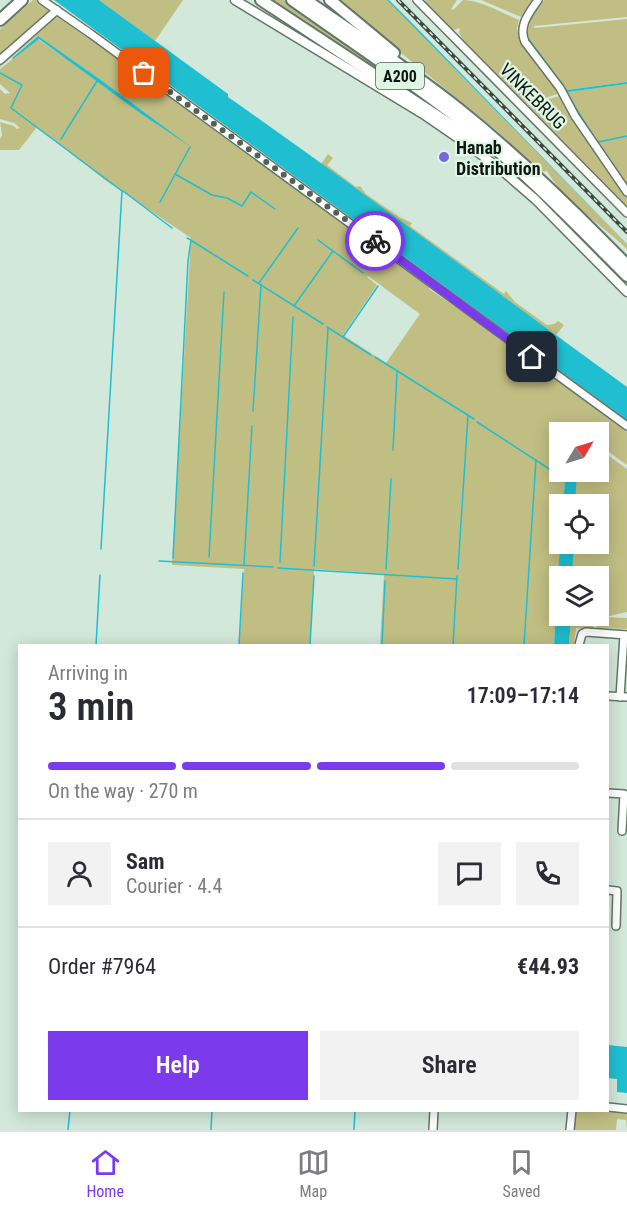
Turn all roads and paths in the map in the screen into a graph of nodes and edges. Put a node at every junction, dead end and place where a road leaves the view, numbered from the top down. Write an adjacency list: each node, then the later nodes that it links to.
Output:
1 (42, 0): 10 (street)
2 (236, 0): 19 (main road)
3 (261, 0): 14 (highway, A200)
4 (292, 0): 14 (highway, A200)
5 (306, 0): 13 (highway, A200)
6 (330, 0): 13 (highway, A200)
7 (417, 0): 16 (street, VINKEBRUG)
8 (538, 0): 15 (street, VINKEBRUG)
9 (20, 2): 11 (highway)
10 (57, 10): 12 (street); 20 (street)
11 (0, 20)
12 (0, 60)
13 (426, 84): 17 (highway, A200)
14 (505, 157): 18 (highway, A200)
15 (627, 192)
16 (627, 213)
17 (627, 265)
18 (627, 276)
19 (627, 292)
20 (627, 426)
21 (625, 635): 22 (street); 23 (street)
22 (579, 644)
23 (623, 697)
24 (609, 793): 25 (street)
25 (622, 831)
26 (609, 890): 27 (street)
27 (616, 926)
28 (609, 1107): 29 (street)
29 (627, 1109)
30 (434, 1112): 32 (street)
31 (572, 1112): 33 (street)
32 (433, 1130)
33 (570, 1130)

